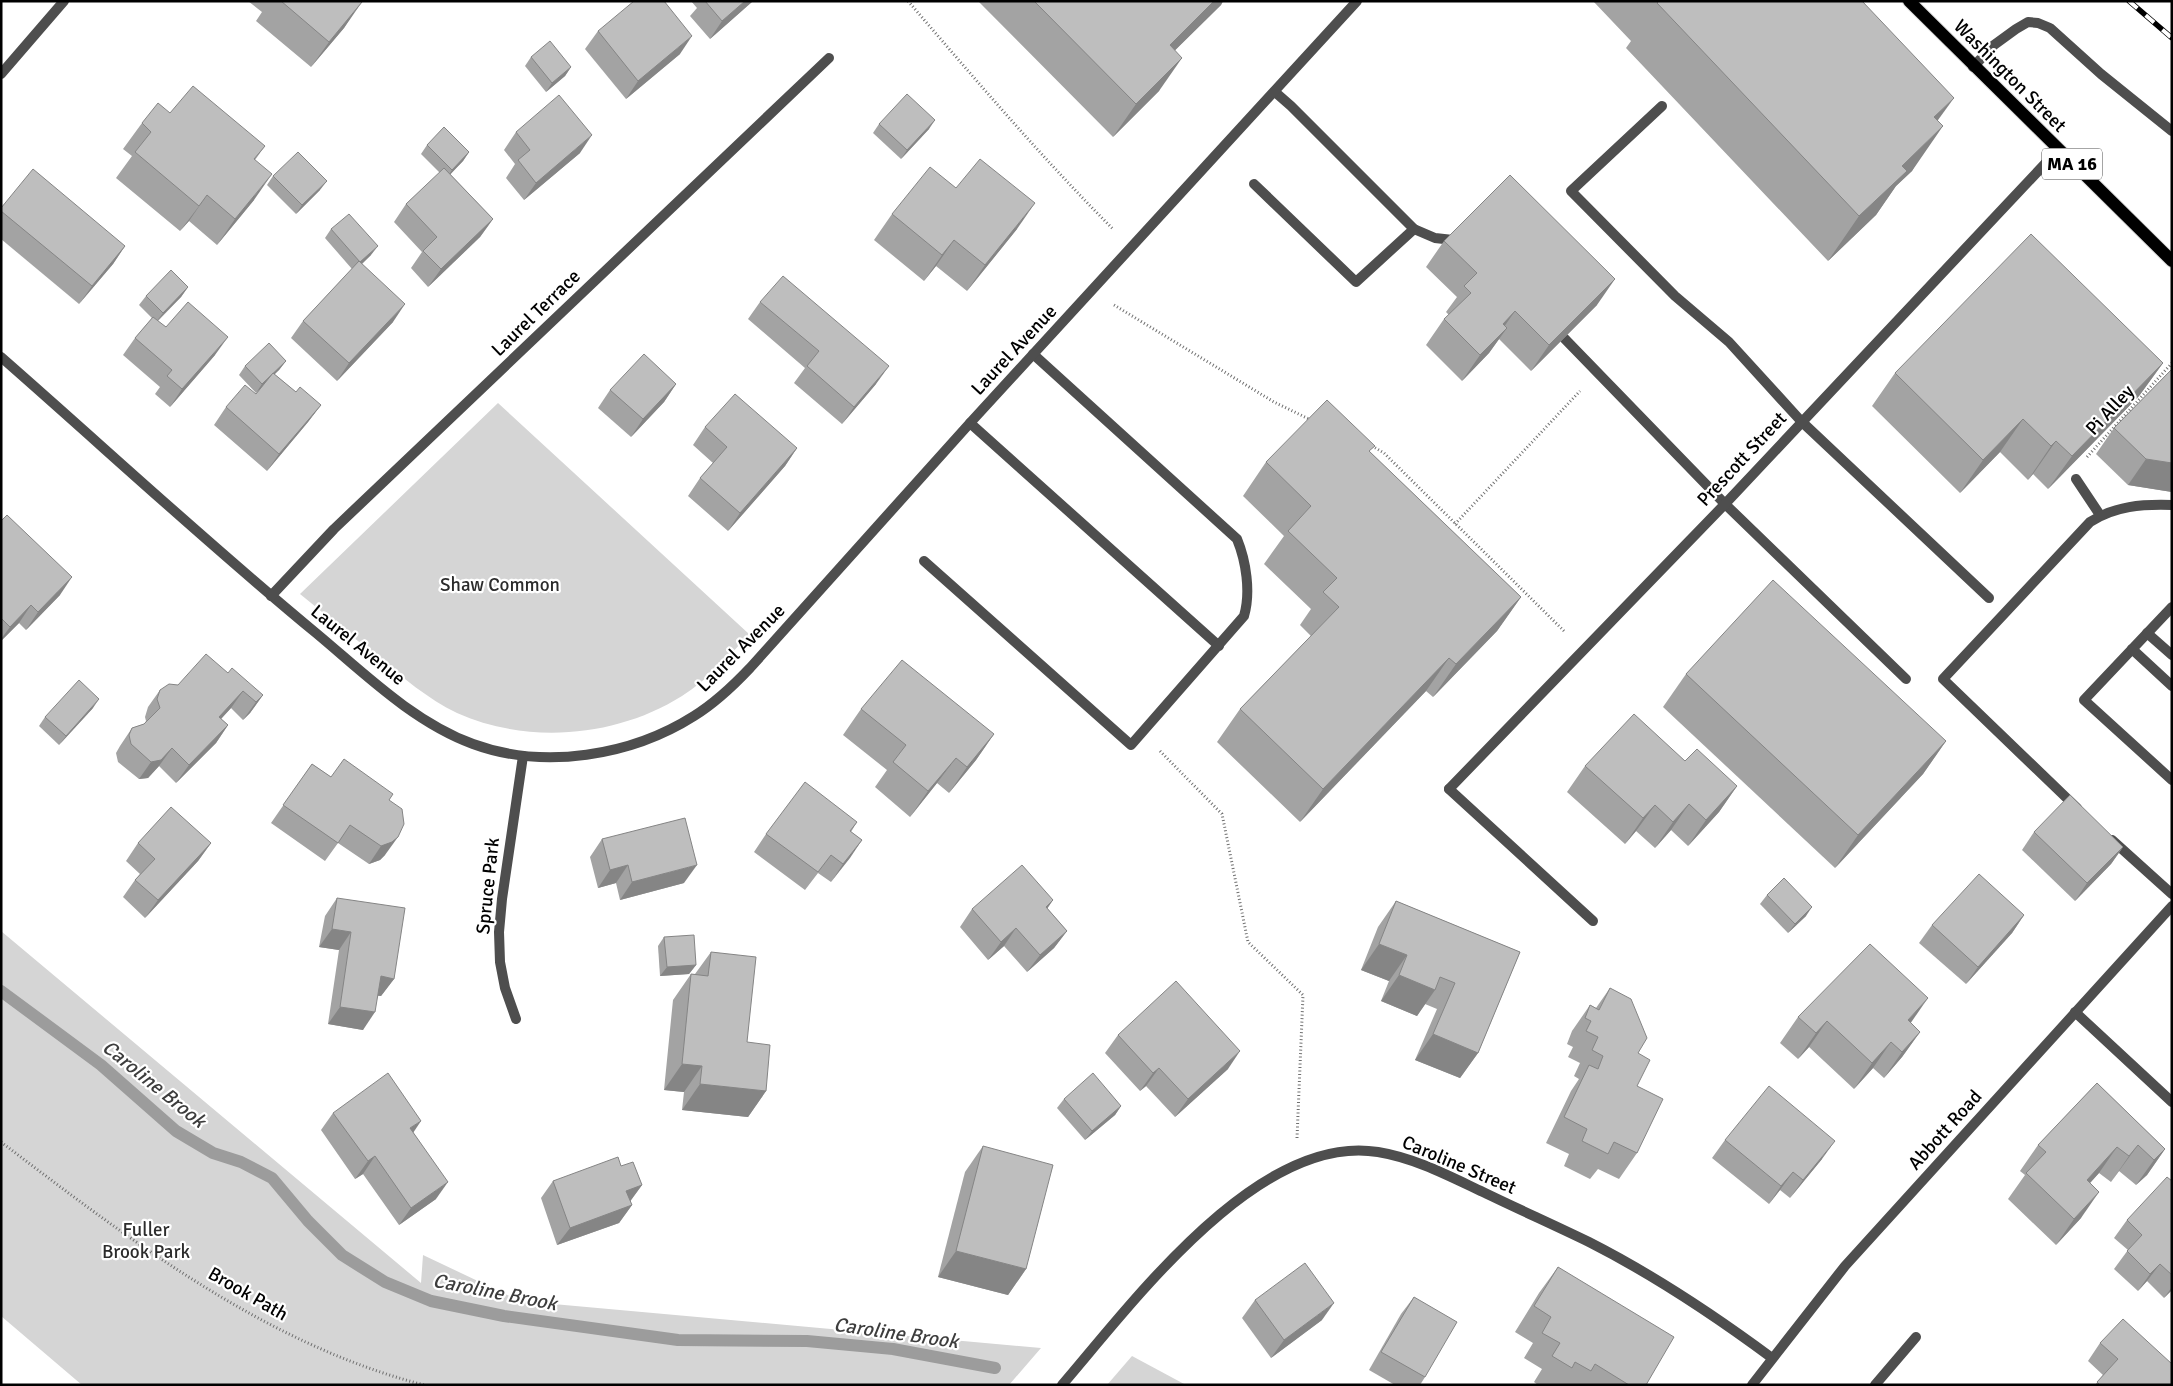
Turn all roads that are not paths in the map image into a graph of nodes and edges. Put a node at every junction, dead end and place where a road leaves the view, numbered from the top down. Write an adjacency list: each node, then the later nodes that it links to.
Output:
1 (64, 1): 6 (street)
2 (1357, 1): 7 (street, Laurel Avenue)
3 (1909, 1): 5 (main road, Washington Street / MA 16)
4 (828, 58): 25 (street, Laurel Terrace)
5 (1973, 66): 9 (street); 10 (main road, Washington Street / MA 16)
6 (1, 74)
7 (1275, 92): 12 (street); 16 (street, Laurel Avenue)
8 (1662, 106): 18 (street)
9 (2172, 131)
10 (2058, 150): 14 (main road, Washington Street / MA 16); 18 (street, Prescott Street)
11 (1254, 184): 12 (street)
12 (1414, 229): 13 (street)
13 (1453, 240)
14 (2172, 261)
15 (1564, 338): 21 (street)
16 (1033, 354): 19 (street, Laurel Avenue); 29 (street)
17 (1, 356): 25 (street, Laurel Avenue)
18 (1801, 421): 21 (street, Prescott Street); 26 (street)
19 (970, 423): 29 (street); 34 (street, Laurel Avenue)
20 (2076, 479): 23 (street)
21 (1725, 504): 32 (street); 40 (street, Prescott Street)
22 (2172, 505): 23 (street)
23 (2100, 515): 36 (street)
24 (924, 561): 29 (street)
25 (271, 596): 34 (street, Laurel Avenue)
26 (1989, 598)
27 (2169, 609): 28 (street)
28 (2147, 632): 30 (street); 31 (street)
29 (1219, 646)
30 (2132, 649): 33 (street); 35 (street)
31 (2172, 655)
32 (1906, 679)
33 (2172, 686)
34 (523, 756): 42 (street, Spruce Park)
35 (2172, 780)
36 (2082, 812)
37 (2106, 835): 38 (street)
38 (2172, 894)
39 (2172, 906): 41 (street, Abbott Road)
40 (1592, 921)
41 (2075, 1012): 43 (street); 45 (street, Abbott Road)
42 (516, 1019)
43 (2172, 1102)
44 (1916, 1337): 48 (street)
45 (1772, 1358): 46 (street, Caroline Street); 47 (street, Abbott Road)
46 (1062, 1385)
47 (1752, 1385)
48 (1875, 1385)

